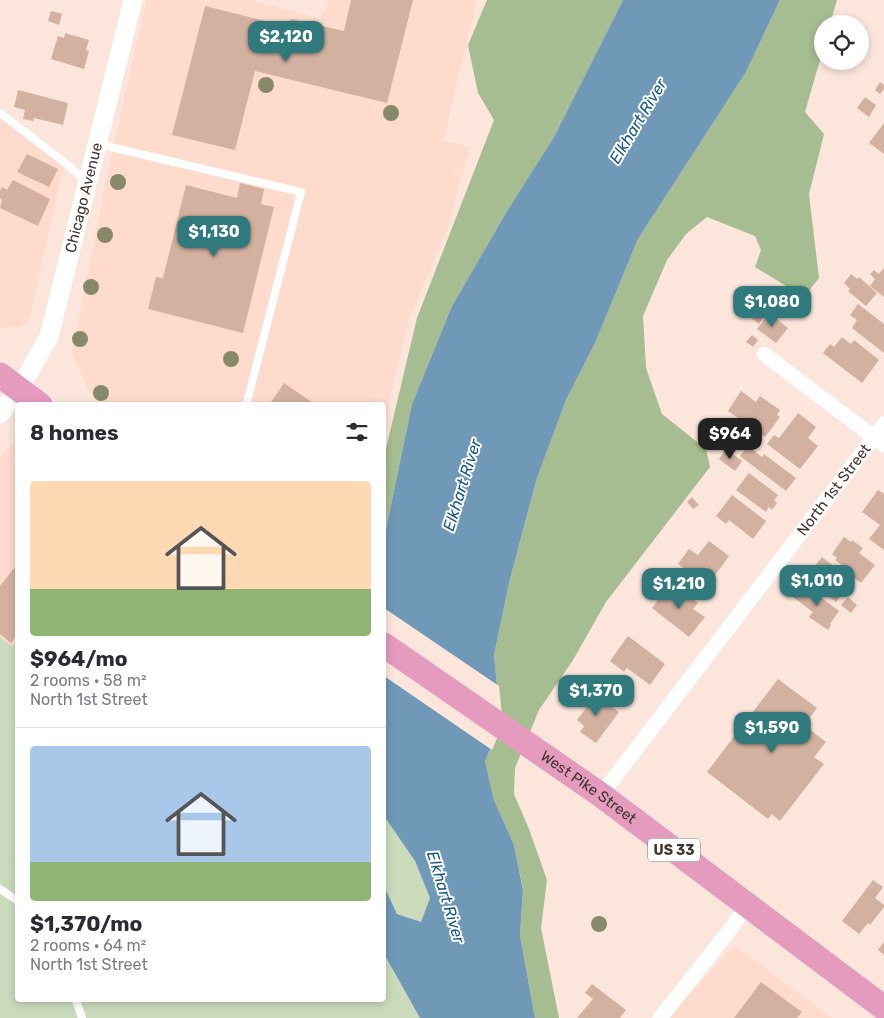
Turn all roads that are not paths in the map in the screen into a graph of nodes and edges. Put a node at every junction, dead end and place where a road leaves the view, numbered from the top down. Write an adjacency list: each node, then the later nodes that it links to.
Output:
1 (133, 0): 3 (street, Chicago Avenue)
2 (0, 113): 4 (lane)
3 (98, 144): 4 (street, Chicago Avenue); 8 (lane)
4 (88, 183): 6 (street, Chicago Avenue)
5 (764, 354): 11 (street)
6 (9, 382): 7 (highway); 9 (street, Chicago Avenue)
7 (36, 402)
8 (246, 402)
9 (0, 414)
10 (884, 424): 11 (street, North 1st Street)
11 (879, 441): 13 (street, North 1st Street)
12 (386, 646): 13 (highway, West Pike Street / US 33)
13 (601, 795): 16 (highway, West Pike Street / US 33)
14 (0, 889): 15 (lane)
15 (15, 899)
16 (747, 905): 18 (highway, West Pike Street / US 33); 20 (street)
17 (77, 1002): 19 (lane)
18 (884, 1010): 21 (street)
19 (82, 1018)
20 (660, 1018)
21 (878, 1018)

